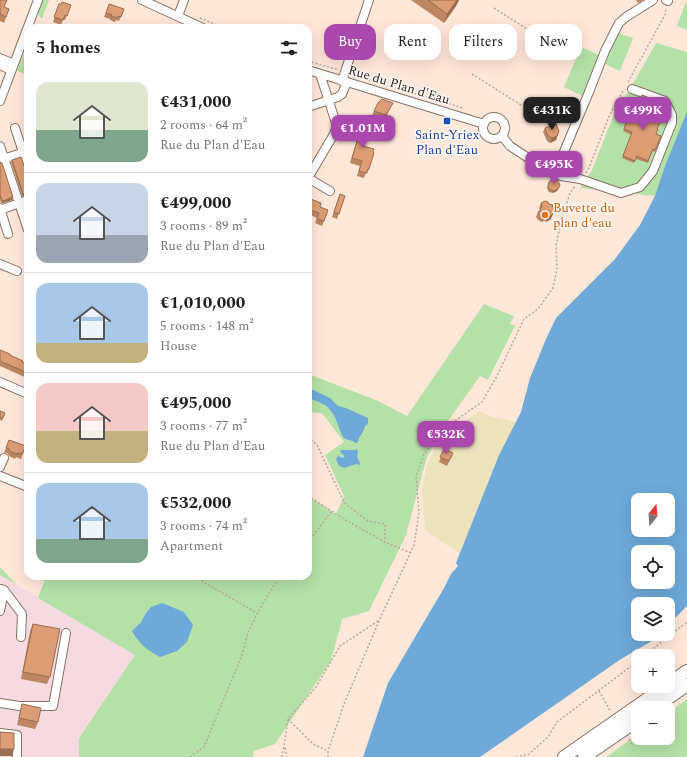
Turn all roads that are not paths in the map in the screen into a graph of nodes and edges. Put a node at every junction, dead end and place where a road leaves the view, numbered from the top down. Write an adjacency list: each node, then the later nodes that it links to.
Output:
1 (37, 0): 7 (street)
2 (142, 0): 6 (street)
3 (184, 0): 6 (street)
4 (368, 0): 15 (street)
5 (653, 0): 28 (street)
6 (178, 16): 8 (street)
7 (28, 24)
8 (195, 24)
9 (24, 35): 12 (street)
10 (0, 58): 12 (street)
11 (0, 65): 12 (street)
12 (12, 67): 18 (street)
13 (312, 71): 14 (street, Rue du Plan d'Eau)
14 (320, 74): 15 (street, Rue du Plan d'Eau); 17 (street)
15 (344, 81): 17 (street); 20 (street, Rue du Plan d'Eau)
16 (632, 88): 28 (street)
17 (329, 100): 19 (street); 27 (street)
18 (0, 101)
19 (312, 106)
20 (484, 124): 22 (street); 22 (street)
21 (16, 128): 24 (street)
22 (502, 136): 28 (street)
23 (0, 146): 26 (street)
24 (24, 147)
25 (24, 153): 26 (street)
26 (2, 159): 32 (street)
27 (312, 171)
28 (555, 173)
29 (312, 180): 30 (street)
30 (330, 191)
31 (24, 201): 32 (street)
32 (19, 203): 33 (street); 34 (street)
33 (0, 209): 35 (street)
34 (24, 218)
35 (8, 234)
36 (0, 264): 37 (street)
37 (17, 272)
38 (0, 382): 39 (street)
39 (24, 392)
40 (4, 458): 41 (street)
41 (0, 467)
42 (0, 476): 43 (street)
43 (24, 485)
44 (2, 590): 45 (street); 47 (street)
45 (0, 612)
46 (66, 633): 53 (street)
47 (21, 637)
48 (687, 671): 49 (highway)
49 (675, 679)
50 (687, 685): 52 (highway)
51 (656, 693): 57 (highway)
52 (664, 701)
53 (0, 703)
54 (631, 725): 58 (highway)
55 (0, 733): 56 (street)
56 (17, 757)
57 (564, 757)
58 (584, 757)

